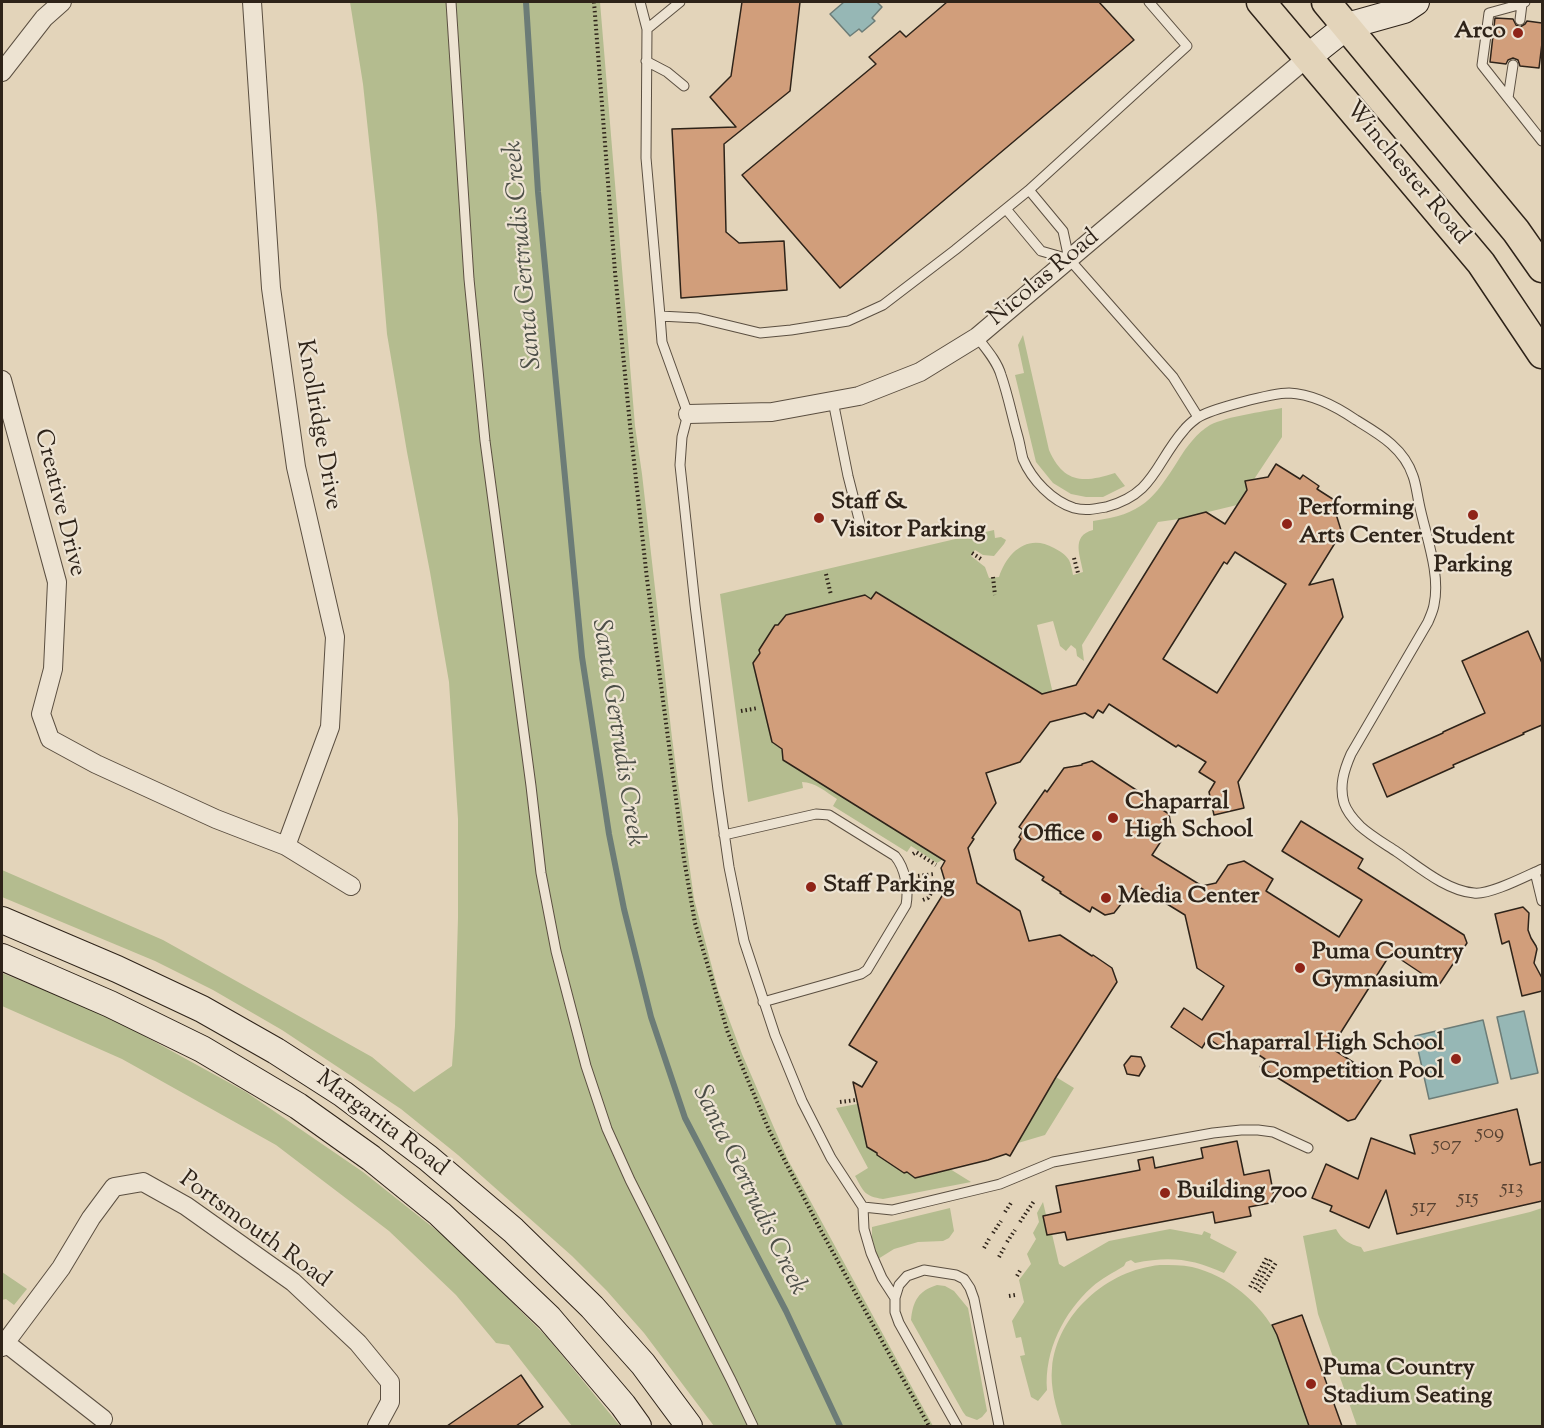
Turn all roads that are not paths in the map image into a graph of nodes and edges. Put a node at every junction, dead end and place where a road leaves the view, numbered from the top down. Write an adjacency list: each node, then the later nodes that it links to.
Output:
1 (62, 2): 17 (street)
2 (252, 2): 34 (street, Knollridge Drive)
3 (451, 2): 49 (lane)
4 (640, 2): 13 (lane)
5 (680, 2): 13 (lane)
6 (1149, 2): 21 (lane)
7 (1261, 2): 14 (main road, Winchester Road)
8 (1326, 2): 11 (main road, Winchester Road)
9 (1416, 2): 11 (main road, Nicolas Road)
10 (1524, 2): 12 (lane); 19 (lane)
11 (1353, 14): 14 (main road, Nicolas Road); 24 (main road, Winchester Road)
12 (1520, 20)
13 (646, 29): 15 (lane)
14 (1308, 57): 23 (street, Nicolas Road); 27 (main road, Winchester Road)
15 (646, 61): 18 (lane); 25 (lane)
16 (1513, 65): 19 (lane)
17 (2, 72)
18 (684, 86)
19 (1508, 98): 20 (lane)
20 (1542, 141)
21 (1029, 190): 22 (lane); 23 (lane)
22 (1006, 209): 23 (lane); 25 (lane)
23 (1069, 259): 26 (street, Nicolas Road); 31 (lane)
24 (1542, 268)
25 (660, 316): 30 (lane)
26 (977, 337): 29 (street, Nicolas Road); 31 (lane)
27 (1542, 354)
28 (2, 380): 34 (street, Creative Drive)
29 (833, 401): 30 (street, Nicolas Road); 32 (lane)
30 (688, 414): 33 (lane)
31 (1198, 417): 35 (lane)
32 (862, 531)
33 (724, 836): 40 (lane); 40 (lane)
34 (286, 846): 36 (street, Creative Drive)
35 (1539, 870): 37 (lane)
36 (351, 886)
37 (1542, 901)
38 (2, 920): 48 (main road, Margarita Road)
39 (2, 957): 47 (main road, Margarita Road)
40 (763, 1002): 42 (lane)
41 (1308, 1148): 42 (lane)
42 (863, 1207): 43 (lane)
43 (895, 1298): 50 (lane); 51 (lane)
44 (3, 1343): 45 (street); 46 (street, Portsmouth Road)
45 (102, 1419)
46 (377, 1426)
47 (638, 1426)
48 (690, 1426)
49 (753, 1426)
50 (957, 1426)
51 (999, 1426)

